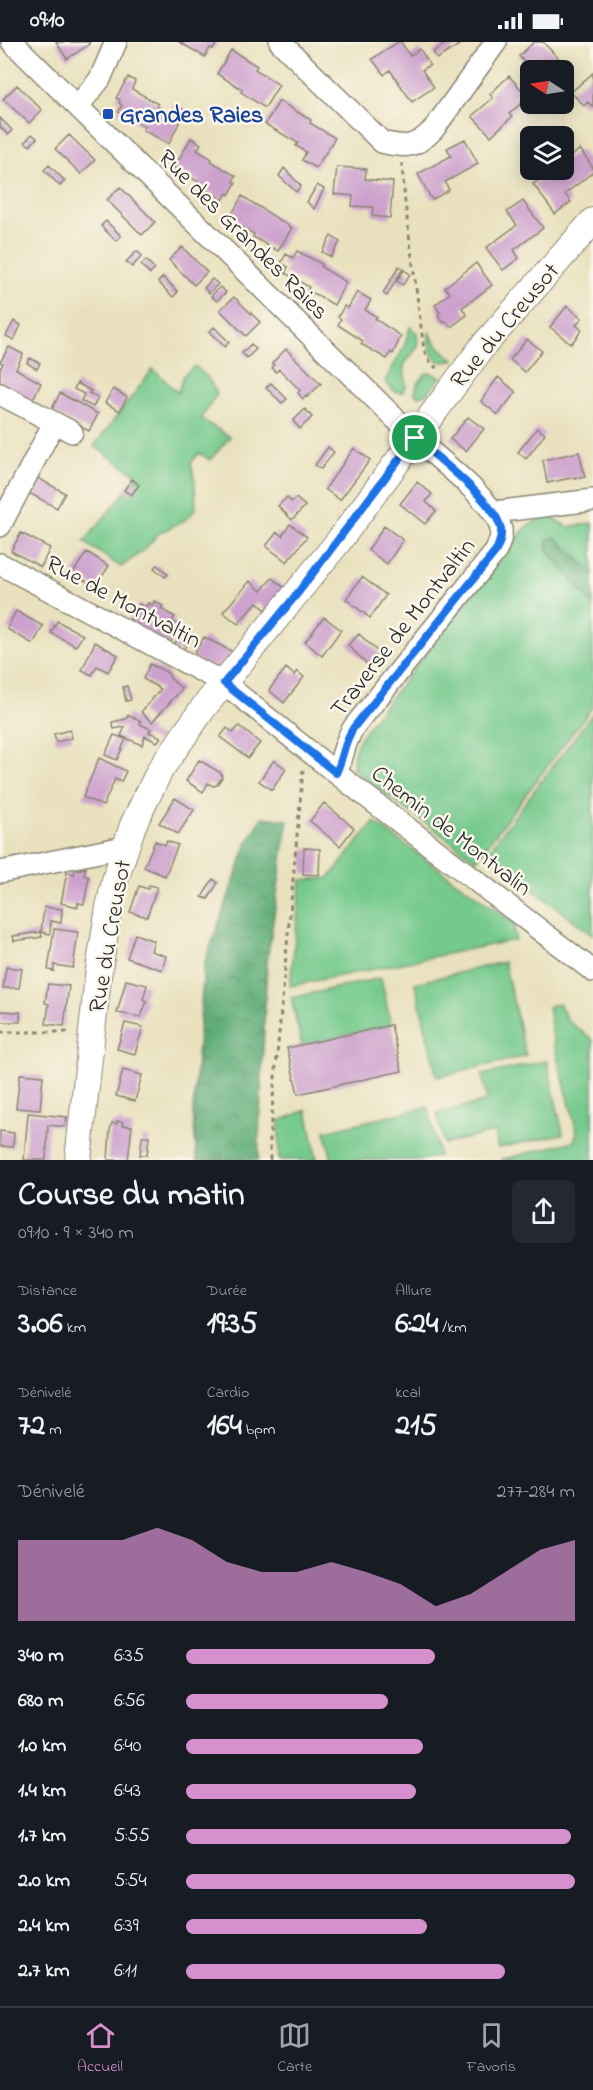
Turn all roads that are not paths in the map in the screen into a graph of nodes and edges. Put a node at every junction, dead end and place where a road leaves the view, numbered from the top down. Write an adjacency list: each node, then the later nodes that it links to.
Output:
1 (12, 42): 5 (street, Rue des Grandes Raies)
2 (116, 42): 5 (street)
3 (280, 42): 4 (street)
4 (496, 42)
5 (78, 106): 8 (street, Rue des Grandes Raies)
6 (593, 221): 8 (street, Rue du Creusot)
7 (0, 394): 11 (street)
8 (415, 438): 10 (street); 13 (street, Rue du Creusot)
9 (593, 500): 10 (street)
10 (494, 512): 14 (street, Traverse de Montvaltin)
11 (0, 526)
12 (0, 564): 13 (street, Rue de Montvaltin)
13 (224, 683): 14 (street, Chemin de Montvalin); 15 (street, Rue du Creusot)
14 (336, 773): 17 (street, Chemin de Montvalin)
15 (124, 849): 16 (street); 18 (street, Rue du Creusot)
16 (0, 872)
17 (593, 971)
18 (78, 1160)

